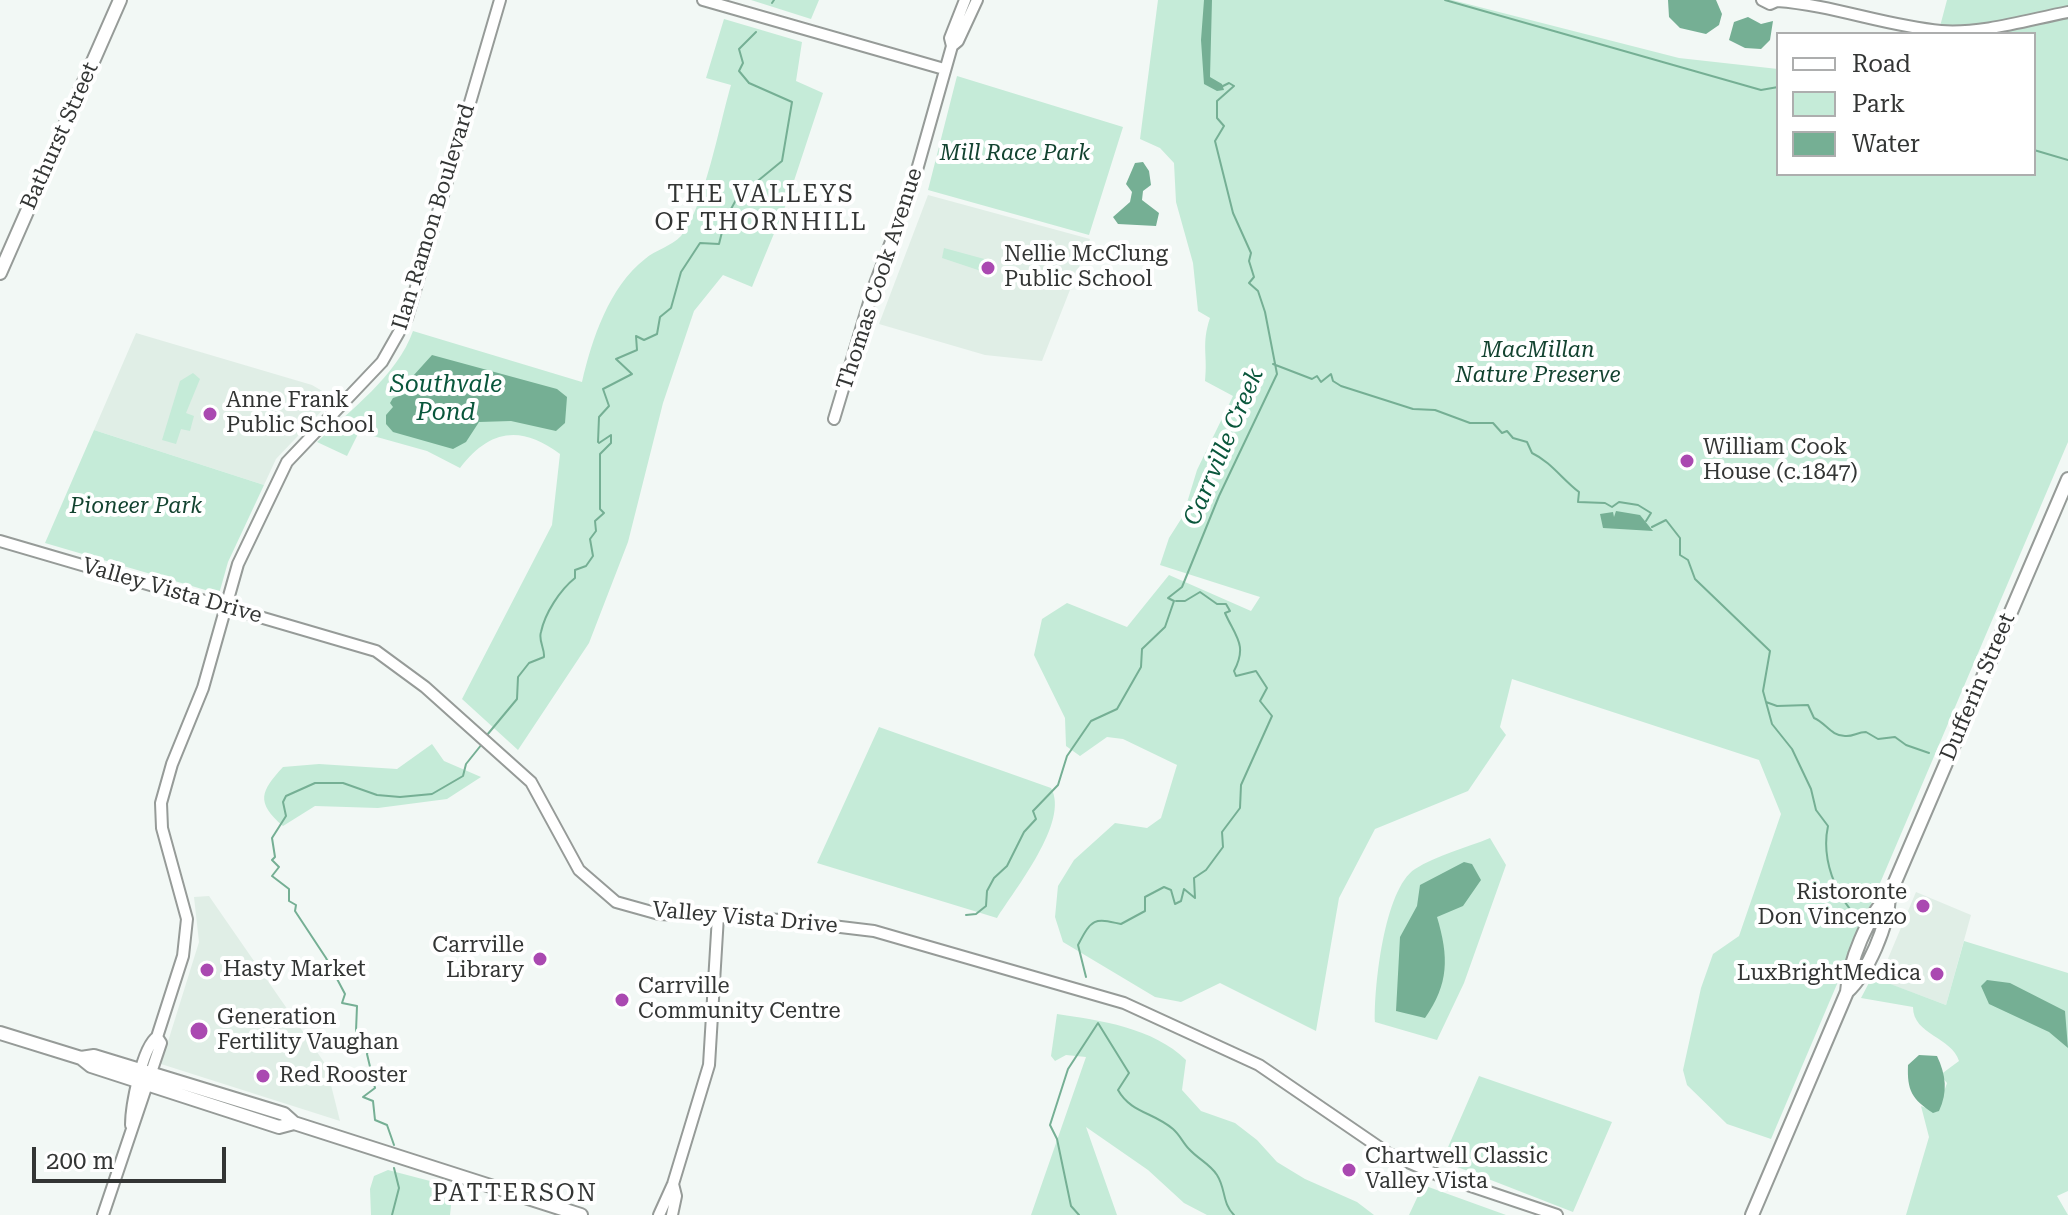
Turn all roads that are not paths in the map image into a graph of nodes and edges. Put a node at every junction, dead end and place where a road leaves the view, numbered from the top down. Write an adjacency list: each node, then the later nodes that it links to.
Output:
1 (120, 0): 12 (main road, Bathurst Street)
2 (500, 0): 16 (street, Ilan Ramon Boulevard)
3 (703, 0): 11 (street)
4 (965, 0): 10 (street, Thomas Cook Avenue)
5 (977, 0): 10 (street, Thomas Cook Avenue)
6 (1762, 0): 7 (street)
7 (1778, 1): 8 (street)
8 (1801, 2): 9 (street)
9 (2068, 12)
10 (952, 46): 11 (street, Thomas Cook Avenue)
11 (944, 69): 13 (street, Thomas Cook Avenue)
12 (0, 273)
13 (834, 419)
14 (2068, 479): 26 (main road, Dufferin Street)
15 (0, 541): 16 (street, Valley Vista Drive)
16 (225, 606): 17 (street, Valley Vista Drive); 19 (street, Ilan Ramon Boulevard)
17 (718, 916): 20 (street); 25 (street, Valley Vista Drive)
18 (0, 1033): 19 (main road)
19 (145, 1078): 21 (street, Ilan Ramon Boulevard); 22 (main road)
20 (673, 1184): 23 (street); 24 (street)
21 (103, 1215)
22 (581, 1215)
23 (659, 1215)
24 (672, 1215)
25 (1557, 1215)
26 (1752, 1215)

